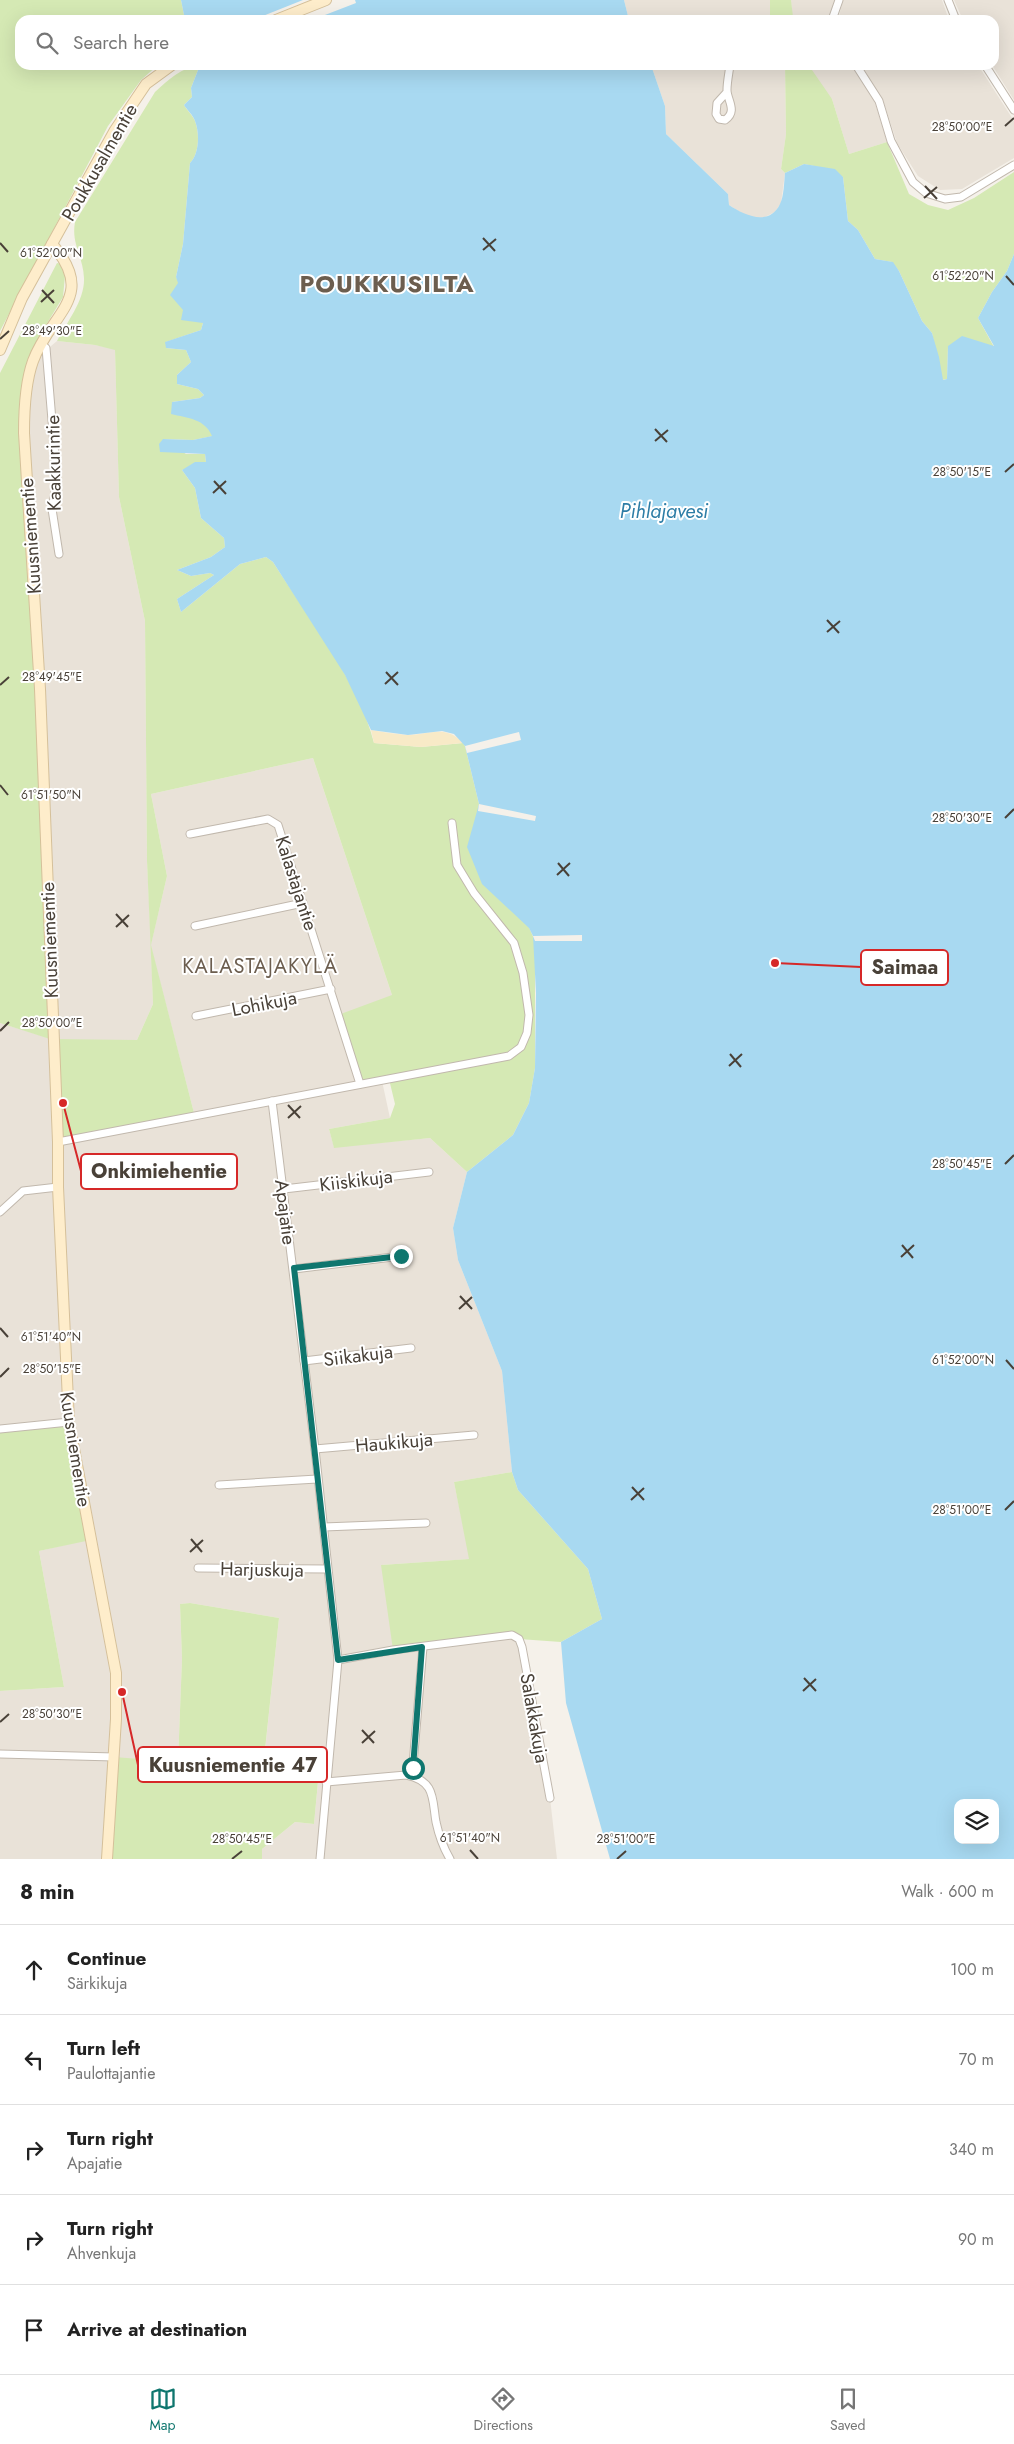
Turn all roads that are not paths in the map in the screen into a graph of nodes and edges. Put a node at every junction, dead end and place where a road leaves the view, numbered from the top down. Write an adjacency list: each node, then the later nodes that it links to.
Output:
1 (326, 0): 4 (street)
2 (838, 0): 5 (street)
3 (948, 0): 6 (street)
4 (288, 15)
5 (834, 15)
6 (954, 15)
7 (165, 70): 14 (street, Poukkusalmentie)
8 (729, 70): 11 (street)
9 (859, 70): 13 (street)
10 (988, 70): 12 (street)
11 (726, 92)
12 (1014, 110)
13 (1014, 165)
14 (52, 244): 15 (street, Kuusniementie); 16 (street, Poukkusalmentie)
15 (41, 344): 17 (street, Kaakkurintie); 26 (street, Kuusniementie)
16 (0, 350)
17 (59, 554)
18 (452, 823): 24 (street)
19 (190, 834): 20 (street, Kalastajantie)
20 (303, 903): 21 (street); 22 (street, Kalastajantie)
21 (195, 926)
22 (331, 989): 23 (street, Lohikuja); 24 (street, Kalastajantie)
23 (196, 1016)
24 (360, 1084): 25 (street)
25 (272, 1101): 26 (street); 29 (street, Apajatie)
26 (58, 1142): 28 (street, Kuusniementie)
27 (429, 1172): 29 (street, Kiiskikuja)
28 (58, 1187): 30 (street); 35 (street, Kuusniementie)
29 (284, 1189): 32 (street, Apajatie)
30 (0, 1212)
31 (401, 1256): 32 (street)
32 (294, 1268): 34 (street, Apajatie)
33 (411, 1348): 34 (street, Siikakuja)
34 (304, 1361): 38 (street, Apajatie)
35 (69, 1422): 36 (street); 48 (street, Kuusniementie)
36 (0, 1429)
37 (474, 1435): 38 (street, Haukikuja)
38 (315, 1449): 39 (street, Apajatie)
39 (317, 1479): 40 (street); 42 (street, Apajatie)
40 (219, 1485)
41 (426, 1523): 42 (street)
42 (324, 1527): 44 (street, Apajatie)
43 (198, 1568): 44 (street, Harjuskuja)
44 (327, 1569): 46 (street, Apajatie)
45 (422, 1647): 46 (street); 49 (street); 51 (street, Salakkakuja)
46 (338, 1660): 50 (street, Apajatie)
47 (0, 1754): 48 (street)
48 (114, 1757): 52 (street, Kuusniementie)
49 (412, 1776): 50 (street); 54 (street)
50 (326, 1782): 53 (street, Apajatie)
51 (550, 1798)
52 (107, 1859)
53 (320, 1859)
54 (450, 1859)

